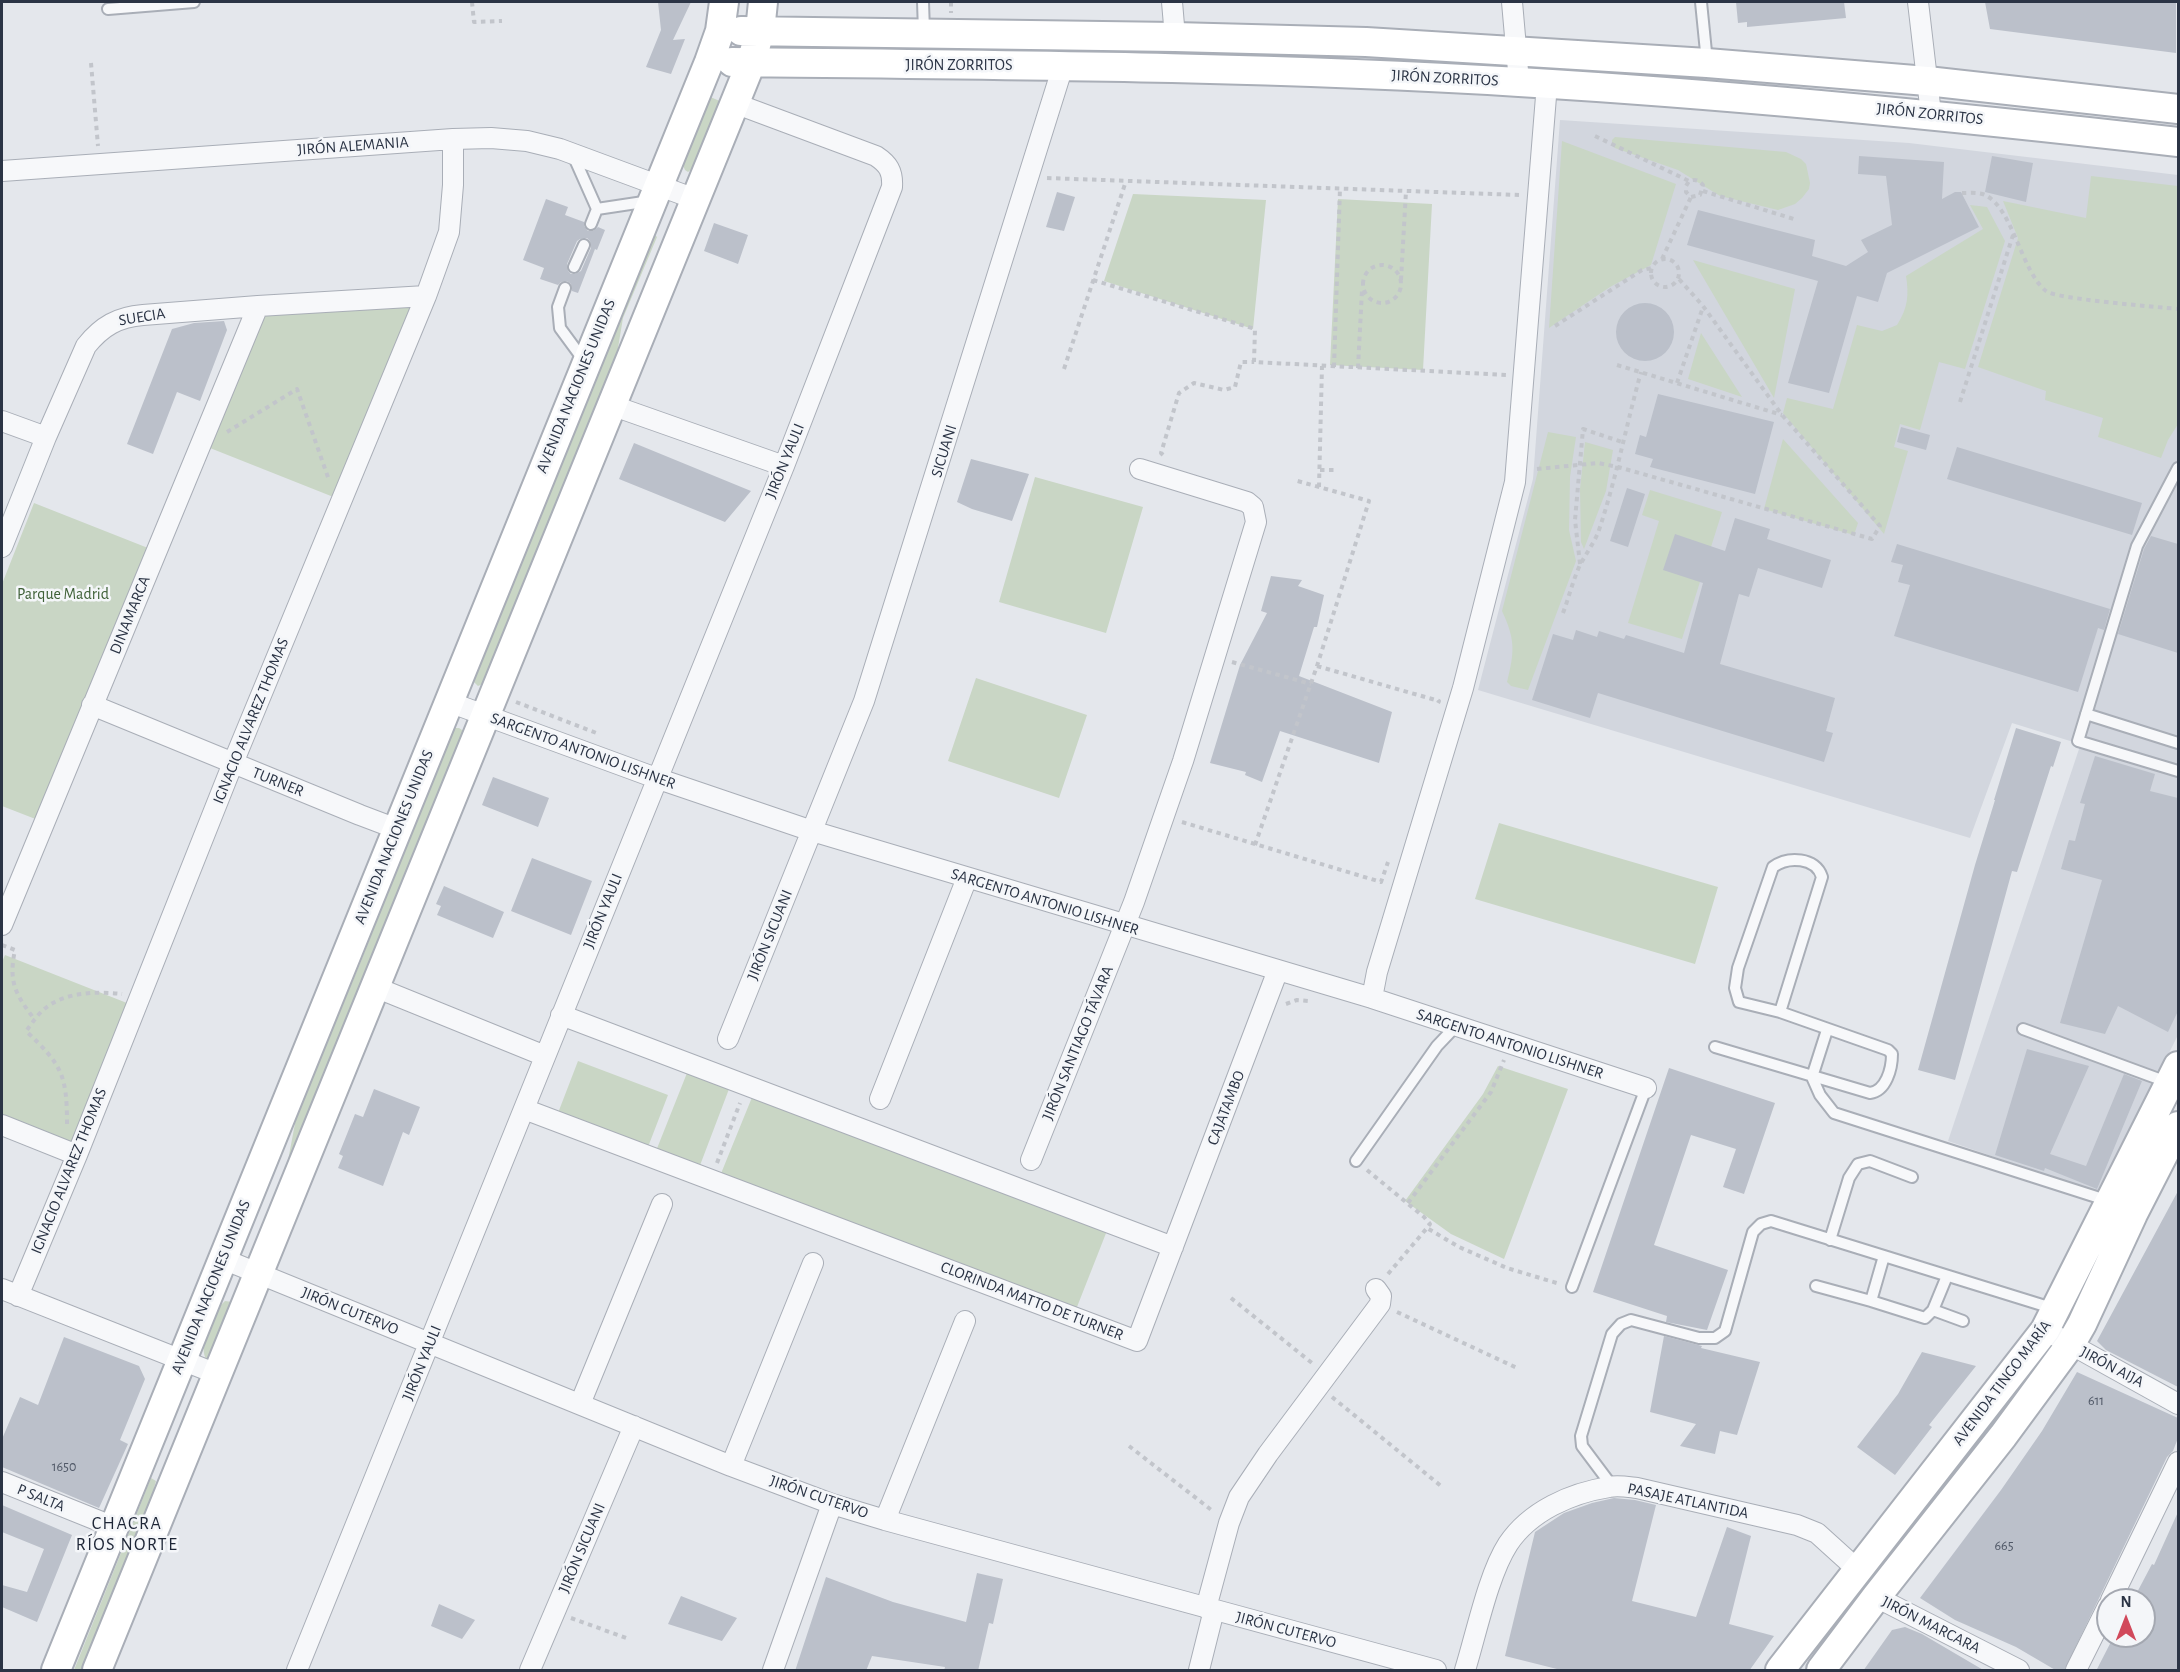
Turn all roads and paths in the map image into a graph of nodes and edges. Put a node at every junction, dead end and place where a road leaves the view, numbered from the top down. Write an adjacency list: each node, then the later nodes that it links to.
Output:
1 (194, 2): 10 (lane)
2 (472, 2): 11 (path)
3 (724, 2): 12 (main road, AVENIDA NACIONES UNIDAS)
4 (763, 2): 13 (main road)
5 (922, 2): 14 (lane)
6 (1172, 2): 15 (street)
7 (1512, 2): 16 (street)
8 (1701, 2): 20 (lane)
9 (1918, 2): 22 (street)
10 (108, 9)
11 (502, 21)
12 (720, 31): 13 (main road, JIRÓN ZORRITOS); 17 (main road, AVENIDA NACIONES UNIDAS)
13 (760, 31): 14 (main road, JIRÓN ZORRITOS); 19 (main road)
14 (924, 34): 15 (main road, JIRÓN ZORRITOS)
15 (1175, 37): 16 (main road, JIRÓN ZORRITOS)
16 (1516, 51): 20 (main road, JIRÓN ZORRITOS); 23 (street)
17 (709, 62): 19 (main road, JIRÓN ZORRITOS); 39 (main road, AVENIDA NACIONES UNIDAS)
18 (91, 63): 31 (path)
19 (751, 63): 21 (main road, JIRÓN ZORRITOS); 24 (main road)
20 (1707, 63): 22 (main road, JIRÓN ZORRITOS)
21 (1064, 66): 23 (main road, JIRÓN ZORRITOS); 33 (street, SICUANI)
22 (1927, 81): 25 (main road, JIRÓN ZORRITOS); 26 (street)
23 (1533, 83): 26 (main road, JIRÓN ZORRITOS); 41 (street)
24 (734, 103): 43 (main road); 80 (street, JIRÓN YAULI)
25 (2178, 109)
26 (1931, 114): 29 (main road, JIRÓN ZORRITOS)
27 (1595, 136): 35 (path)
28 (453, 139): 30 (street, JIRÓN ALEMANIA); 31 (street, JIRÓN ALEMANIA); 57 (street, IGNACIO ALVAREZ THOMAS)
29 (2178, 142)
30 (573, 153): 39 (street, JIRÓN ALEMANIA); 44 (lane)
31 (99, 165): 32 (street, JIRÓN ALEMANIA)
32 (2, 171)
33 (1028, 177): 34 (path); 108 (street, SICUANI)
34 (1125, 181): 36 (path); 53 (path)
35 (1689, 181): 38 (path); 42 (path)
36 (1340, 188): 37 (path); 66 (path)
37 (1406, 191): 41 (path); 55 (path)
38 (1703, 191): 42 (path); 45 (path)
39 (655, 192): 43 (street, JIRÓN ALEMANIA); 44 (lane); 63 (main road, AVENIDA NACIONES UNIDAS)
40 (1962, 193): 47 (path)
41 (1539, 196): 70 (street)
42 (1691, 197): 49 (path)
43 (695, 199): 73 (main road)
44 (597, 209): 46 (lane)
45 (1797, 220)
46 (591, 224)
47 (2013, 235): 60 (path); 72 (path)
48 (584, 245): 50 (lane)
49 (1662, 259): 51 (path); 52 (path)
50 (574, 267)
51 (1652, 268): 52 (path); 61 (path)
52 (1679, 279): 59 (path)
53 (1093, 280): 62 (path); 68 (path)
54 (1362, 284): 55 (path); 55 (path); 67 (path)
55 (1401, 285)
56 (565, 288): 63 (lane)
57 (426, 296): 58 (street, SUECIA); 90 (street, IGNACIO ALVAREZ THOMAS)
58 (258, 306): 76 (street, SUECIA); 78 (street, DINAMARCA)
59 (1703, 306): 71 (path); 74 (path)
60 (2178, 309)
61 (1555, 326)
62 (1254, 362): 65 (path); 87 (path)
63 (586, 363): 97 (main road, AVENIDA NACIONES UNIDAS)
64 (1617, 365): 69 (path)
65 (1322, 366): 66 (path); 85 (path)
66 (1334, 367): 67 (path)
67 (1358, 368): 70 (path)
68 (1064, 369)
69 (1641, 372): 71 (path); 77 (path)
70 (1524, 376): 117 (street)
71 (1677, 383): 74 (path)
72 (1960, 402)
73 (611, 405): 80 (street); 101 (main road)
74 (1782, 415): 81 (path)
75 (2, 421): 76 (street)
76 (45, 437): 91 (street, SUECIA)
77 (1622, 442): 79 (path); 81 (path)
78 (198, 449): 90 (path); 98 (street, DINAMARCA)
79 (1580, 465): 81 (path); 84 (path); 92 (path)
80 (784, 466): 105 (street, JIRÓN YAULI)
81 (1618, 467): 92 (path)
82 (2178, 468): 100 (lane)
83 (1140, 469): 87 (street, JIRÓN SANTIAGO TÁVARA)
84 (1537, 469)
85 (1320, 470): 86 (path); 89 (path)
86 (1338, 470)
87 (1163, 476): 113 (street, JIRÓN SANTIAGO TÁVARA)
88 (1294, 480): 89 (path)
89 (1319, 487): 95 (path)
90 (339, 507): 103 (street, IGNACIO ALVAREZ THOMAS)
91 (2, 547)
92 (1580, 566): 93 (path)
93 (1563, 613)
94 (1228, 661): 96 (path)
95 (1317, 666): 96 (path); 99 (path)
96 (1311, 684): 109 (path)
97 (448, 702): 101 (street, SARGENTO ANTONIO LISHNER); 107 (main road, AVENIDA NACIONES UNIDAS)
98 (92, 705): 103 (street, TURNER); 112 (street, DINAMARCA)
99 (1435, 712)
100 (2086, 714): 102 (lane); 104 (lane)
101 (485, 715): 105 (street, SARGENTO ANTONIO LISHNER); 116 (main road)
102 (2178, 743)
103 (233, 763): 107 (street, TURNER); 118 (street, IGNACIO ALVAREZ THOMAS)
104 (2178, 771)
105 (656, 778): 108 (street, SARGENTO ANTONIO LISHNER); 120 (street, JIRÓN YAULI)
106 (1178, 821): 109 (path)
107 (397, 829): 149 (main road, AVENIDA NACIONES UNIDAS)
108 (812, 831): 111 (street, SARGENTO ANTONIO LISHNER); 125 (street, JIRÓN SICUANI)
109 (1255, 845): 110 (path)
110 (1388, 860)
111 (967, 878): 113 (street, SARGENTO ANTONIO LISHNER); 133 (street)
112 (2, 925)
113 (1125, 926): 115 (street, SARGENTO ANTONIO LISHNER); 138 (street, JIRÓN SANTIAGO TÁVARA)
114 (2, 945): 121 (path)
115 (1278, 970): 117 (street, SARGENTO ANTONIO LISHNER); 147 (street, CAJATAMBO)
116 (375, 987): 128 (street); 151 (main road)
117 (1372, 998): 122 (street, SARGENTO ANTONIO LISHNER)
118 (138, 1000): 121 (path); 137 (street, IGNACIO ALVAREZ THOMAS)
119 (1780, 1012): 119 (lane); 124 (lane)
120 (561, 1016): 128 (street, JIRÓN YAULI); 131 (street)
121 (35, 1020): 137 (path)
122 (1456, 1026): 126 (street, SARGENTO ANTONIO LISHNER); 139 (lane)
123 (2023, 1029): 130 (lane)
124 (1827, 1030): 129 (lane); 129 (lane)
125 (728, 1039)
126 (1510, 1044): 132 (street, SARGENTO ANTONIO LISHNER); 142 (path)
127 (1715, 1047): 129 (lane)
128 (545, 1056): 134 (street, JIRÓN YAULI)
129 (1812, 1077): 144 (lane)
130 (2176, 1079): 144 (main road, AVENIDA TINGO MARÍA)
131 (747, 1085): 141 (path); 147 (street)
132 (1646, 1088): 154 (lane)
133 (880, 1099)
134 (524, 1109): 141 (street, CLORINDA MATTO DE TURNER); 163 (street, JIRÓN YAULI)
135 (2, 1125): 137 (street)
136 (2178, 1126): 144 (main road, AVENIDA TINGO MARÍA)
137 (68, 1151): 155 (street, IGNACIO ALVAREZ THOMAS)
138 (1031, 1160)
139 (1356, 1161): 142 (path)
140 (1912, 1178): 146 (lane)
141 (711, 1180): 147 (street, CLORINDA MATTO DE TURNER)
142 (1408, 1203): 145 (path)
143 (662, 1204): 169 (street)
144 (2122, 1208): 160 (main road, AVENIDA TINGO MARÍA); 164 (main road, AVENIDA TINGO MARÍA)
145 (1427, 1228): 154 (path); 156 (path)
146 (1830, 1240): 148 (lane); 179 (lane)
147 (1173, 1246)
148 (1884, 1256): 152 (lane); 158 (lane)
149 (223, 1259): 151 (street, JIRÓN CUTERVO); 165 (main road, AVENIDA NACIONES UNIDAS)
150 (813, 1263): 176 (street)
151 (258, 1274): 163 (street, JIRÓN CUTERVO); 167 (main road)
152 (1947, 1275): 159 (lane); 160 (lane)
153 (1816, 1286): 158 (lane)
154 (1572, 1287)
155 (10, 1292): 165 (street)
156 (1378, 1297): 166 (path); 168 (street)
157 (1231, 1298): 168 (path)
158 (1871, 1301): 159 (lane)
159 (1934, 1310): 161 (lane)
160 (2050, 1319): 164 (street, JIRÓN AIJA); 171 (main road, AVENIDA TINGO MARÍA)
161 (1963, 1320)
162 (965, 1321): 181 (street)
163 (430, 1343): 169 (street, JIRÓN CUTERVO); 193 (street, JIRÓN YAULI)
164 (2070, 1345): 170 (street, JIRÓN AIJA); 173 (main road, AVENIDA TINGO MARÍA)
165 (182, 1360): 167 (street); 183 (main road, AVENIDA NACIONES UNIDAS)
166 (1517, 1368)
167 (218, 1374): 191 (main road)
168 (1323, 1381): 178 (path); 182 (street)
169 (580, 1404): 172 (street, JIRÓN CUTERVO)
170 (2178, 1404)
171 (1978, 1415): 173 (main road); 184 (main road, AVENIDA TINGO MARÍA)
172 (634, 1426): 176 (street, JIRÓN CUTERVO); 188 (street, JIRÓN SICUANI)
173 (2003, 1436): 186 (main road, AVENIDA TINGO MARÍA)
174 (1130, 1446): 182 (path)
175 (2178, 1462): 185 (street)
176 (731, 1466): 180 (street, JIRÓN CUTERVO)
177 (2, 1482): 183 (street, P SALTA)
178 (1441, 1486)
179 (1612, 1486): 184 (street, PASAJE ATLANTIDA); 198 (street, PASAJE ATLANTIDA)
180 (832, 1504): 181 (street, JIRÓN CUTERVO); 195 (street)
181 (885, 1520): 187 (street, JIRÓN CUTERVO)
182 (1228, 1522): 187 (street)
183 (114, 1527): 192 (main road, AVENIDA NACIONES UNIDAS)
184 (1859, 1571): 199 (main road, AVENIDA TINGO MARÍA)
185 (2117, 1588)
186 (1876, 1597): 200 (main road, AVENIDA TINGO MARÍA); 201 (street, JIRÓN MARCARA)
187 (1210, 1609): 196 (street); 197 (street, JIRÓN CUTERVO)
188 (555, 1612): 190 (path); 194 (street, JIRÓN SICUANI)
189 (2096, 1630): 202 (street)
190 (629, 1639)
191 (97, 1670)
192 (56, 1671)
193 (297, 1671)
194 (530, 1671)
195 (773, 1671)
196 (1199, 1671)
197 (1436, 1671)
198 (1465, 1671)
199 (1780, 1671)
200 (1821, 1671)
201 (2019, 1671)
202 (2076, 1671)

